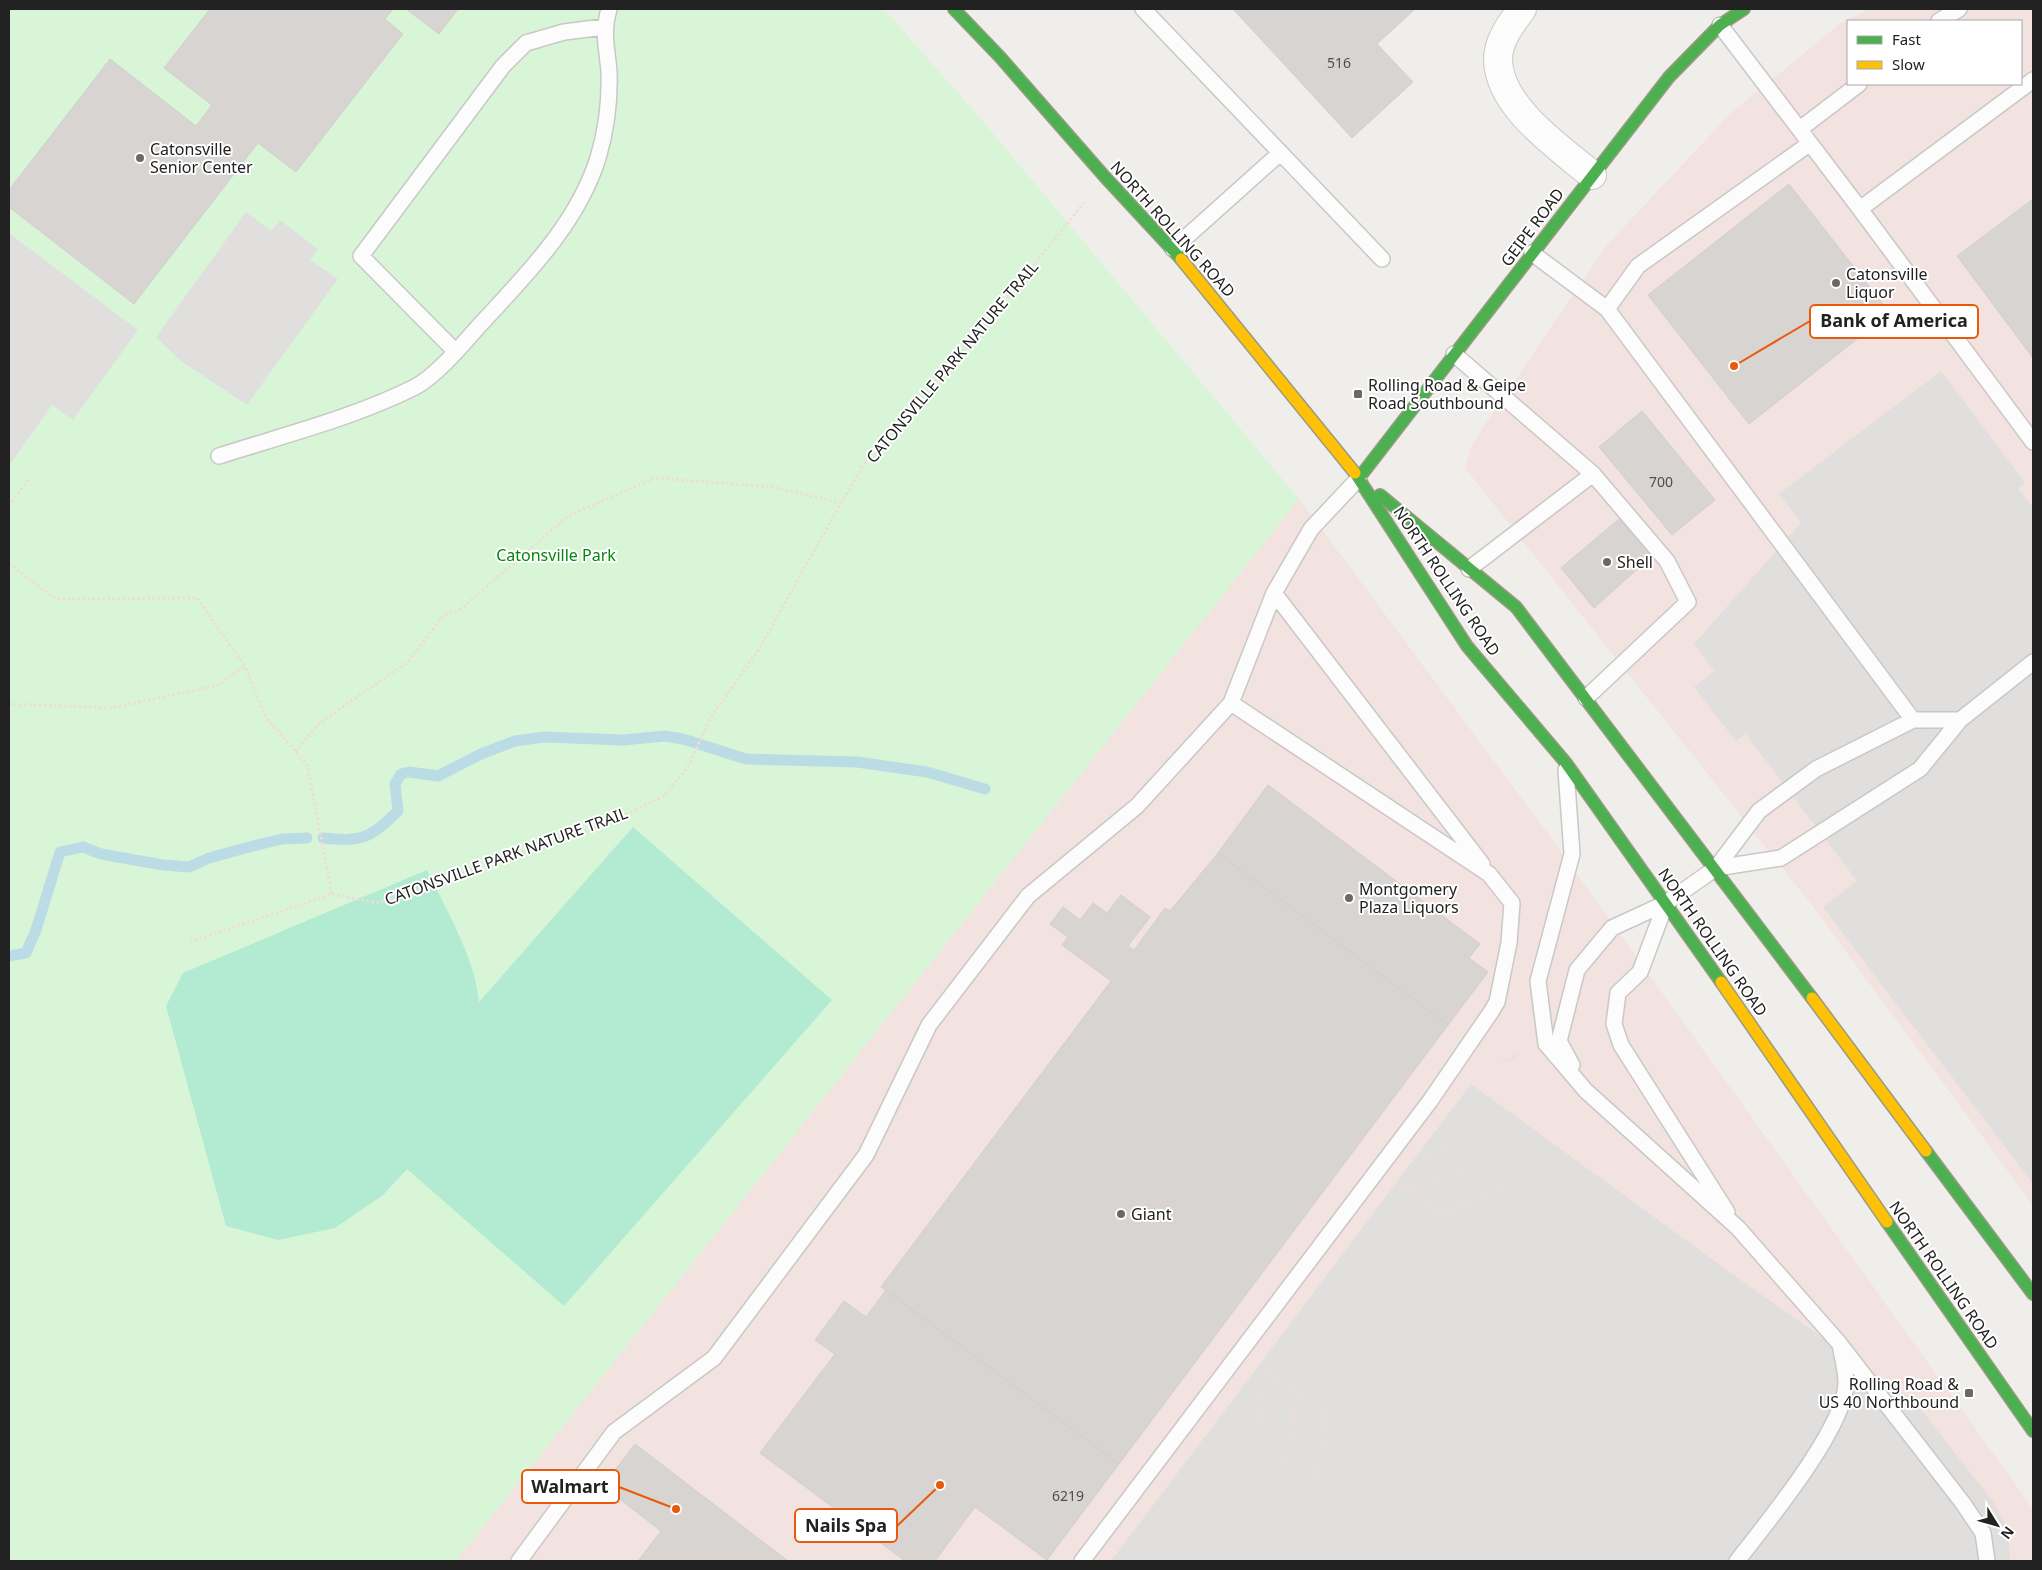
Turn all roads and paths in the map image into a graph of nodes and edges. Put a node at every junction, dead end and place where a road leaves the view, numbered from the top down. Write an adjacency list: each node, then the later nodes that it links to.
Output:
1 (609, 9): 9 (lane)
2 (954, 9): 16 (main road, NORTH ROLLING ROAD)
3 (1142, 9): 14 (lane)
4 (1522, 9): 15 (street)
5 (1744, 9): 8 (main road, GEIPE ROAD)
6 (1959, 9): 7 (lane)
7 (1941, 20)
8 (1720, 25): 12 (lane); 15 (main road, GEIPE ROAD)
9 (604, 28): 22 (lane); 22 (lane)
10 (2033, 80): 17 (lane)
11 (1857, 85): 12 (lane)
12 (1800, 129): 13 (lane)
13 (1809, 144): 17 (lane); 21 (lane)
14 (1279, 154): 18 (lane); 20 (lane)
15 (1592, 175): 19 (main road, GEIPE ROAD)
16 (1105, 177): 18 (main road, NORTH ROLLING ROAD); 29 (path, CATONSVILLE PARK NATURE TRAIL)
17 (1860, 209): 24 (lane)
18 (1173, 249): 27 (main road, NORTH ROLLING ROAD)
19 (1532, 254): 21 (lane); 23 (main road, GEIPE ROAD)
20 (1382, 259)
21 (1607, 309): 39 (lane)
22 (456, 352): 25 (lane)
23 (1454, 354): 26 (lane); 27 (main road, GEIPE ROAD)
24 (2033, 442)
25 (219, 456)
26 (1593, 474): 32 (lane); 36 (lane)
27 (1359, 478): 32 (main road, NORTH ROLLING ROAD); 33 (lane); 42 (main road, NORTH ROLLING ROAD)
28 (29, 479): 30 (path)
29 (841, 503): 41 (path); 45 (path, CATONSVILLE PARK NATURE TRAIL)
30 (9, 506)
31 (9, 564): 35 (path)
32 (1469, 569): 36 (main road, NORTH ROLLING ROAD)
33 (1274, 593): 37 (lane); 44 (lane)
34 (2033, 662): 40 (lane)
35 (245, 666): 38 (path); 41 (path)
36 (1586, 698): 43 (main road, NORTH ROLLING ROAD)
37 (1231, 703): 44 (lane); 67 (lane)
38 (9, 704)
39 (1913, 720): 40 (lane); 43 (lane)
40 (1960, 720): 43 (lane)
41 (296, 752): 45 (path)
42 (1566, 763): 46 (main road, NORTH ROLLING ROAD); 50 (lane)
43 (1716, 868): 46 (lane); 58 (main road, NORTH ROLLING ROAD)
44 (1490, 874): 52 (lane)
45 (332, 894): 47 (path)
46 (1666, 903): 50 (lane); 57 (lane); 63 (main road, NORTH ROLLING ROAD)
47 (189, 942)
48 (1520, 1054): 49 (path)
49 (1503, 1062)
50 (1586, 1091): 57 (lane)
51 (1451, 1146): 55 (path)
52 (1382, 1165): 55 (path); 60 (lane)
53 (1482, 1166): 56 (path)
54 (1505, 1186): 56 (path)
55 (1404, 1188): 56 (path)
56 (1408, 1191)
57 (1738, 1228): 59 (lane)
58 (2033, 1294)
59 (1839, 1343): 69 (lane); 70 (lane)
60 (1235, 1360): 61 (path); 68 (lane)
61 (1266, 1370): 62 (path); 64 (path)
62 (1297, 1392): 65 (path); 66 (path)
63 (2033, 1431)
64 (1256, 1436)
65 (1285, 1464)
66 (1313, 1484)
67 (519, 1561)
68 (1082, 1561)
69 (1737, 1561)
70 (1987, 1561)

